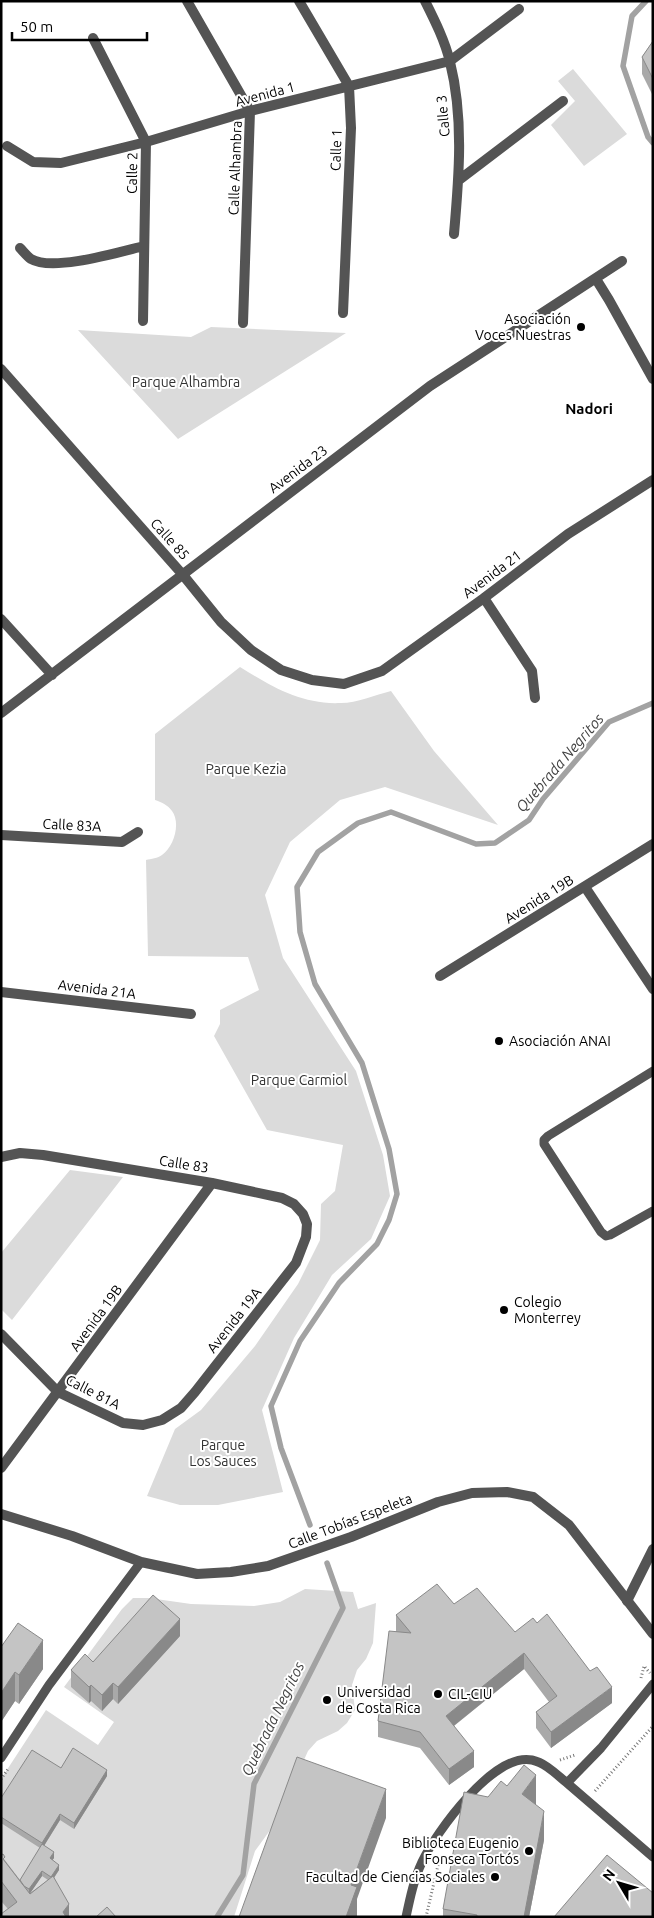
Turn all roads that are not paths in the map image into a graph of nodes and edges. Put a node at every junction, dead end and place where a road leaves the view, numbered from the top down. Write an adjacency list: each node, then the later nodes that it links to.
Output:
1 (187, 1): 9 (street, Calle Alhambra)
2 (299, 1): 7 (street, Calle 1)
3 (425, 1): 6 (street, Calle 3)
4 (519, 10): 6 (street, Avenida 1)
5 (93, 38): 10 (street, Calle 2)
6 (450, 61): 7 (street, Avenida 1); 12 (street, Calle 3)
7 (349, 86): 9 (street, Avenida 1); 18 (street, Calle 1)
8 (563, 101): 12 (street)
9 (250, 111): 10 (street, Avenida 1); 20 (street, Calle Alhambra)
10 (146, 142): 11 (street, Avenida 1); 14 (street, Calle 2)
11 (7, 146)
12 (459, 180): 13 (street, Calle 3)
13 (454, 234)
14 (144, 246): 15 (street); 19 (street, Calle 2)
15 (20, 248)
16 (622, 261): 17 (street, Avenida 23)
17 (596, 279): 22 (street); 24 (street, Avenida 23)
18 (343, 313)
19 (143, 321)
20 (243, 323)
21 (1, 369): 24 (street, Calle 85)
22 (653, 379)
23 (653, 480): 25 (street, Avenida 21)
24 (183, 574): 27 (street, Avenida 23); 28 (street, Calle 85)
25 (484, 598): 28 (street, Avenida 21); 29 (street)
26 (1, 619): 27 (street)
27 (52, 675): 30 (street, Avenida 23)
28 (344, 684)
29 (535, 698)
30 (1, 713)
31 (138, 832): 32 (street, Calle 83A)
32 (1, 836)
33 (653, 844): 34 (street, Avenida 19B)
34 (584, 887): 35 (street, Avenida 19B); 36 (street)
35 (440, 976)
36 (653, 989)
37 (1, 992): 38 (street, Avenida 21A)
38 (190, 1014)
39 (653, 1071): 42 (lane)
40 (1, 1157): 41 (street, Calle 83)
41 (212, 1183): 43 (street, Calle 83); 45 (street, Avenida 19B)
42 (653, 1211)
43 (307, 1224): 46 (street, Avenida 19A)
44 (1, 1334): 45 (street, Calle 81A)
45 (58, 1392): 46 (street, Calle 81A); 47 (street, Avenida 19B)
46 (162, 1420)
47 (1, 1468)
48 (1, 1514): 50 (street, Calle Tobías Espeleta)
49 (653, 1549): 51 (street)
50 (141, 1562): 51 (street, Calle Tobías Espeleta); 54 (lane)
51 (627, 1601): 52 (street, Calle Tobías Espeleta)
52 (652, 1630)
53 (653, 1684): 55 (lane)
54 (1, 1758)
55 (567, 1783): 56 (lane); 57 (lane)
56 (653, 1857)
57 (406, 1917)

